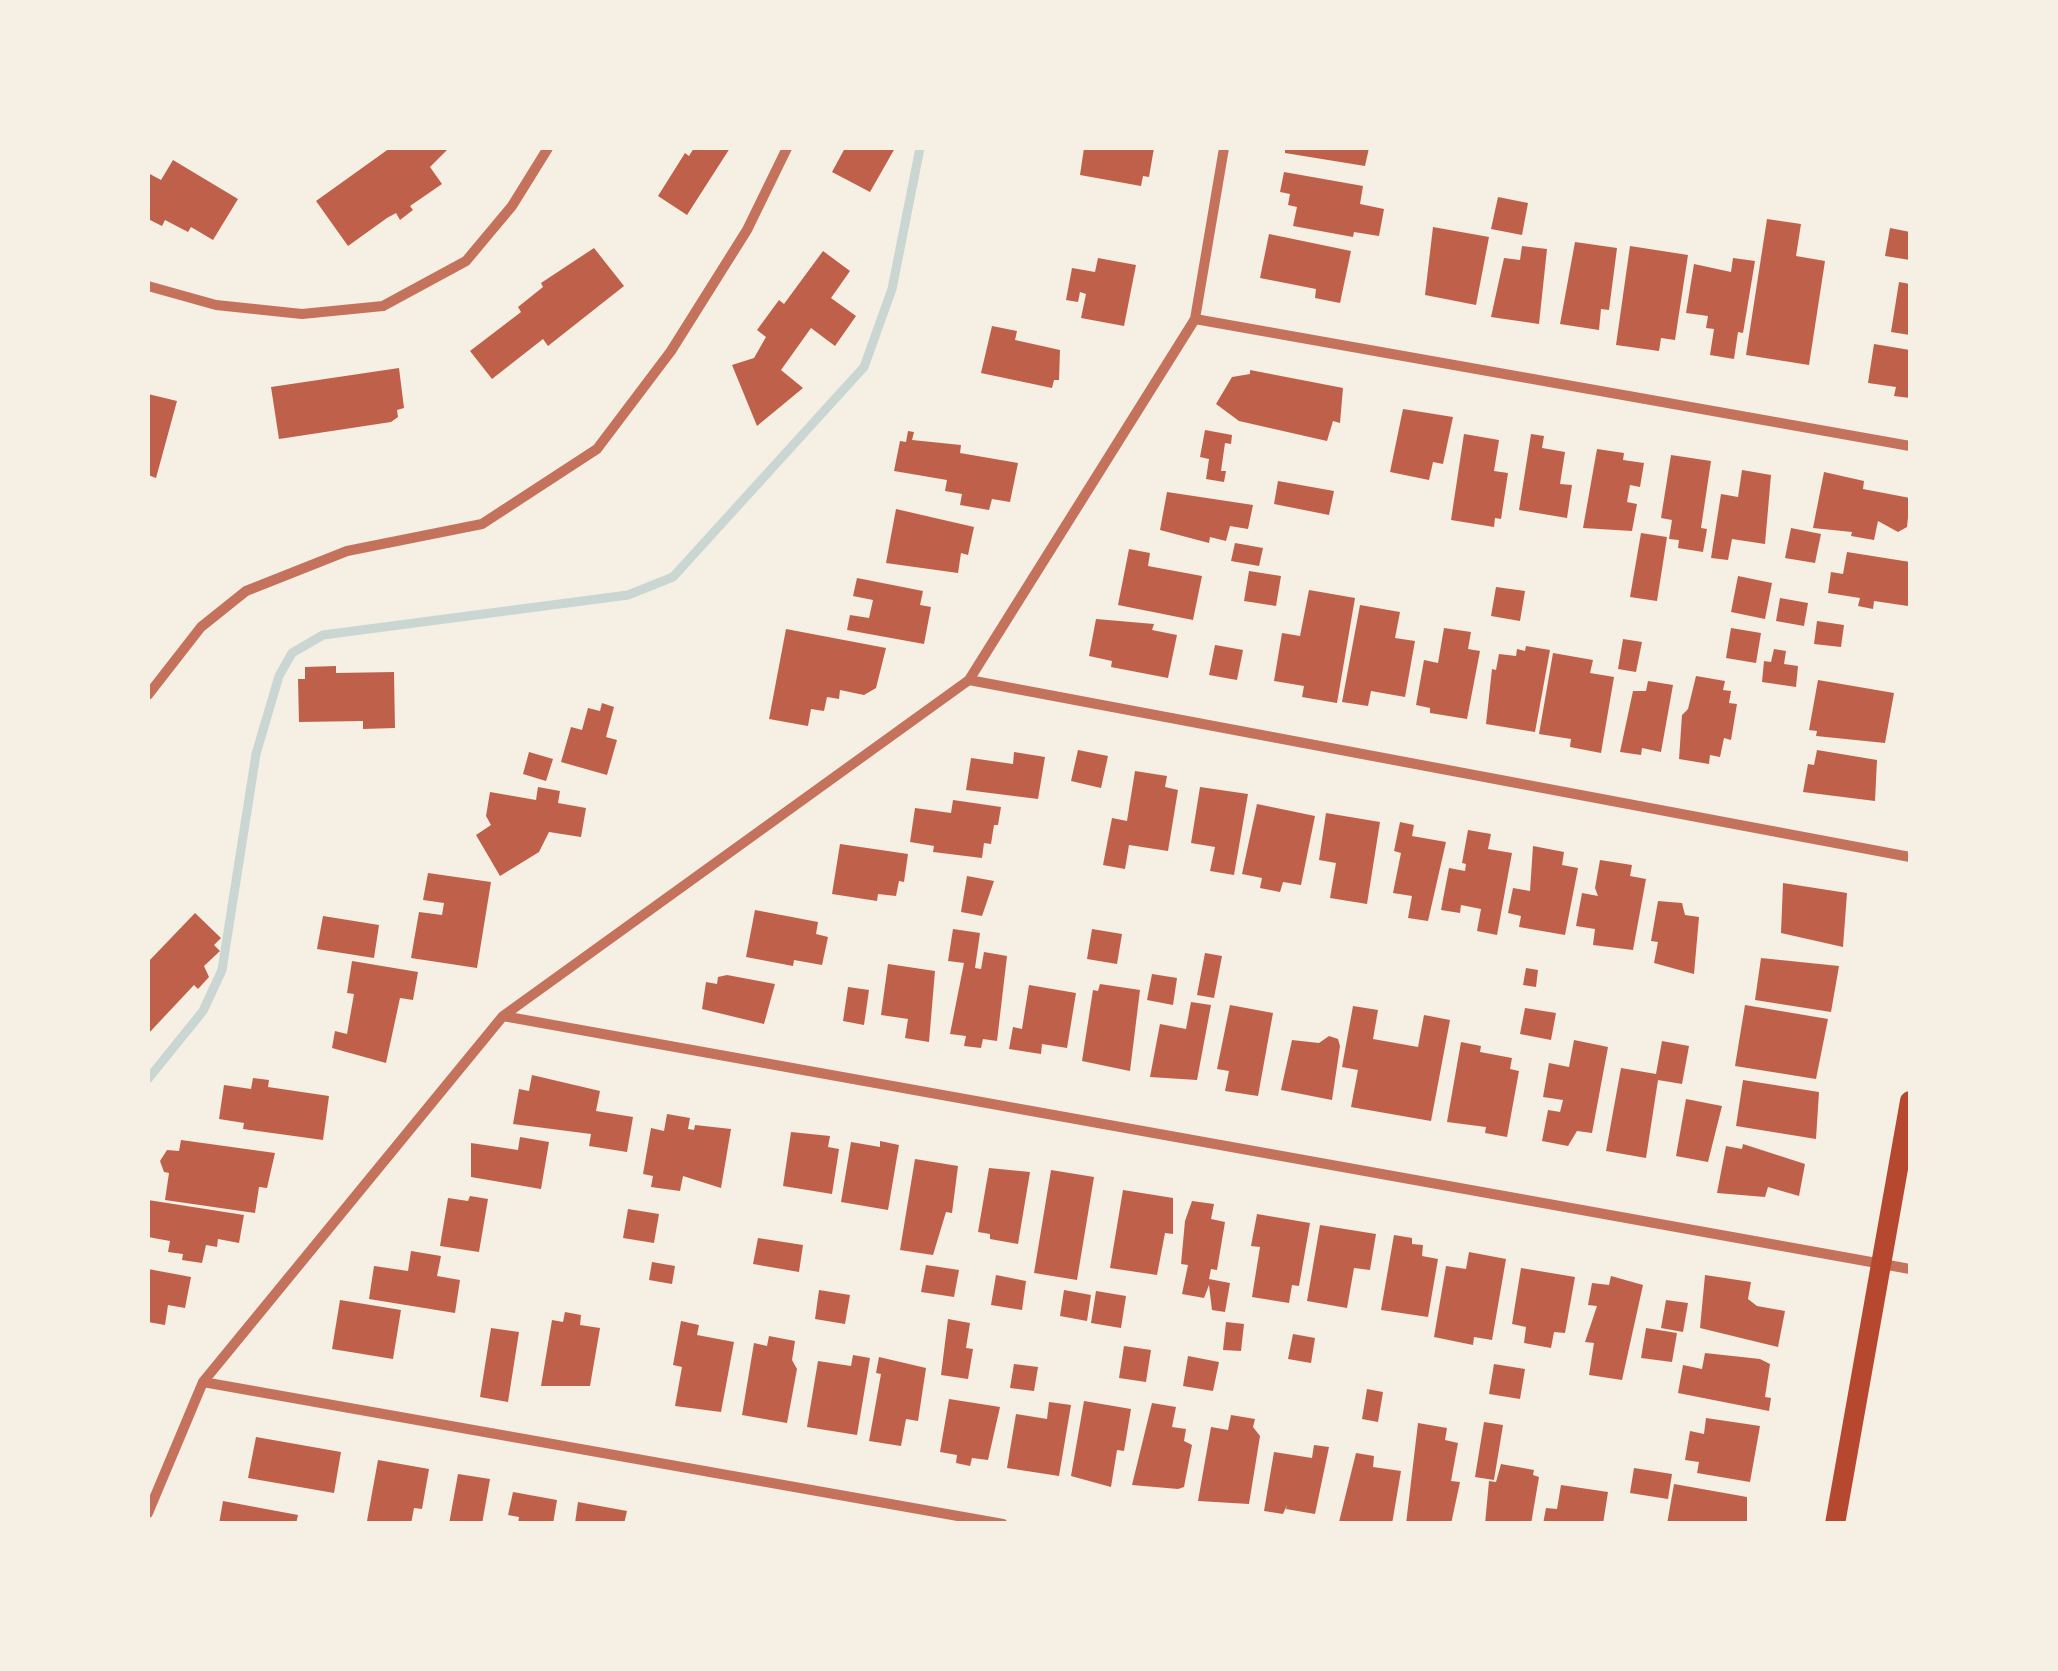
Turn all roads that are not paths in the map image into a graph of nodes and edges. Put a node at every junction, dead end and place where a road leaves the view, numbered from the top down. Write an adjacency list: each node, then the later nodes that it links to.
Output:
1 (548, 148): 4 (street)
2 (786, 148): 8 (street)
3 (1224, 148): 5 (street)
4 (148, 286)
5 (1195, 320): 6 (street); 7 (street)
6 (1910, 446)
7 (969, 680): 9 (street); 10 (street)
8 (148, 695)
9 (1910, 858)
10 (503, 1016): 12 (street); 14 (street)
11 (1910, 1101): 12 (main road)
12 (1882, 1264): 13 (street); 17 (main road)
13 (1910, 1269)
14 (203, 1382): 15 (street); 16 (street)
15 (148, 1513)
16 (1003, 1524)
17 (1835, 1524)

